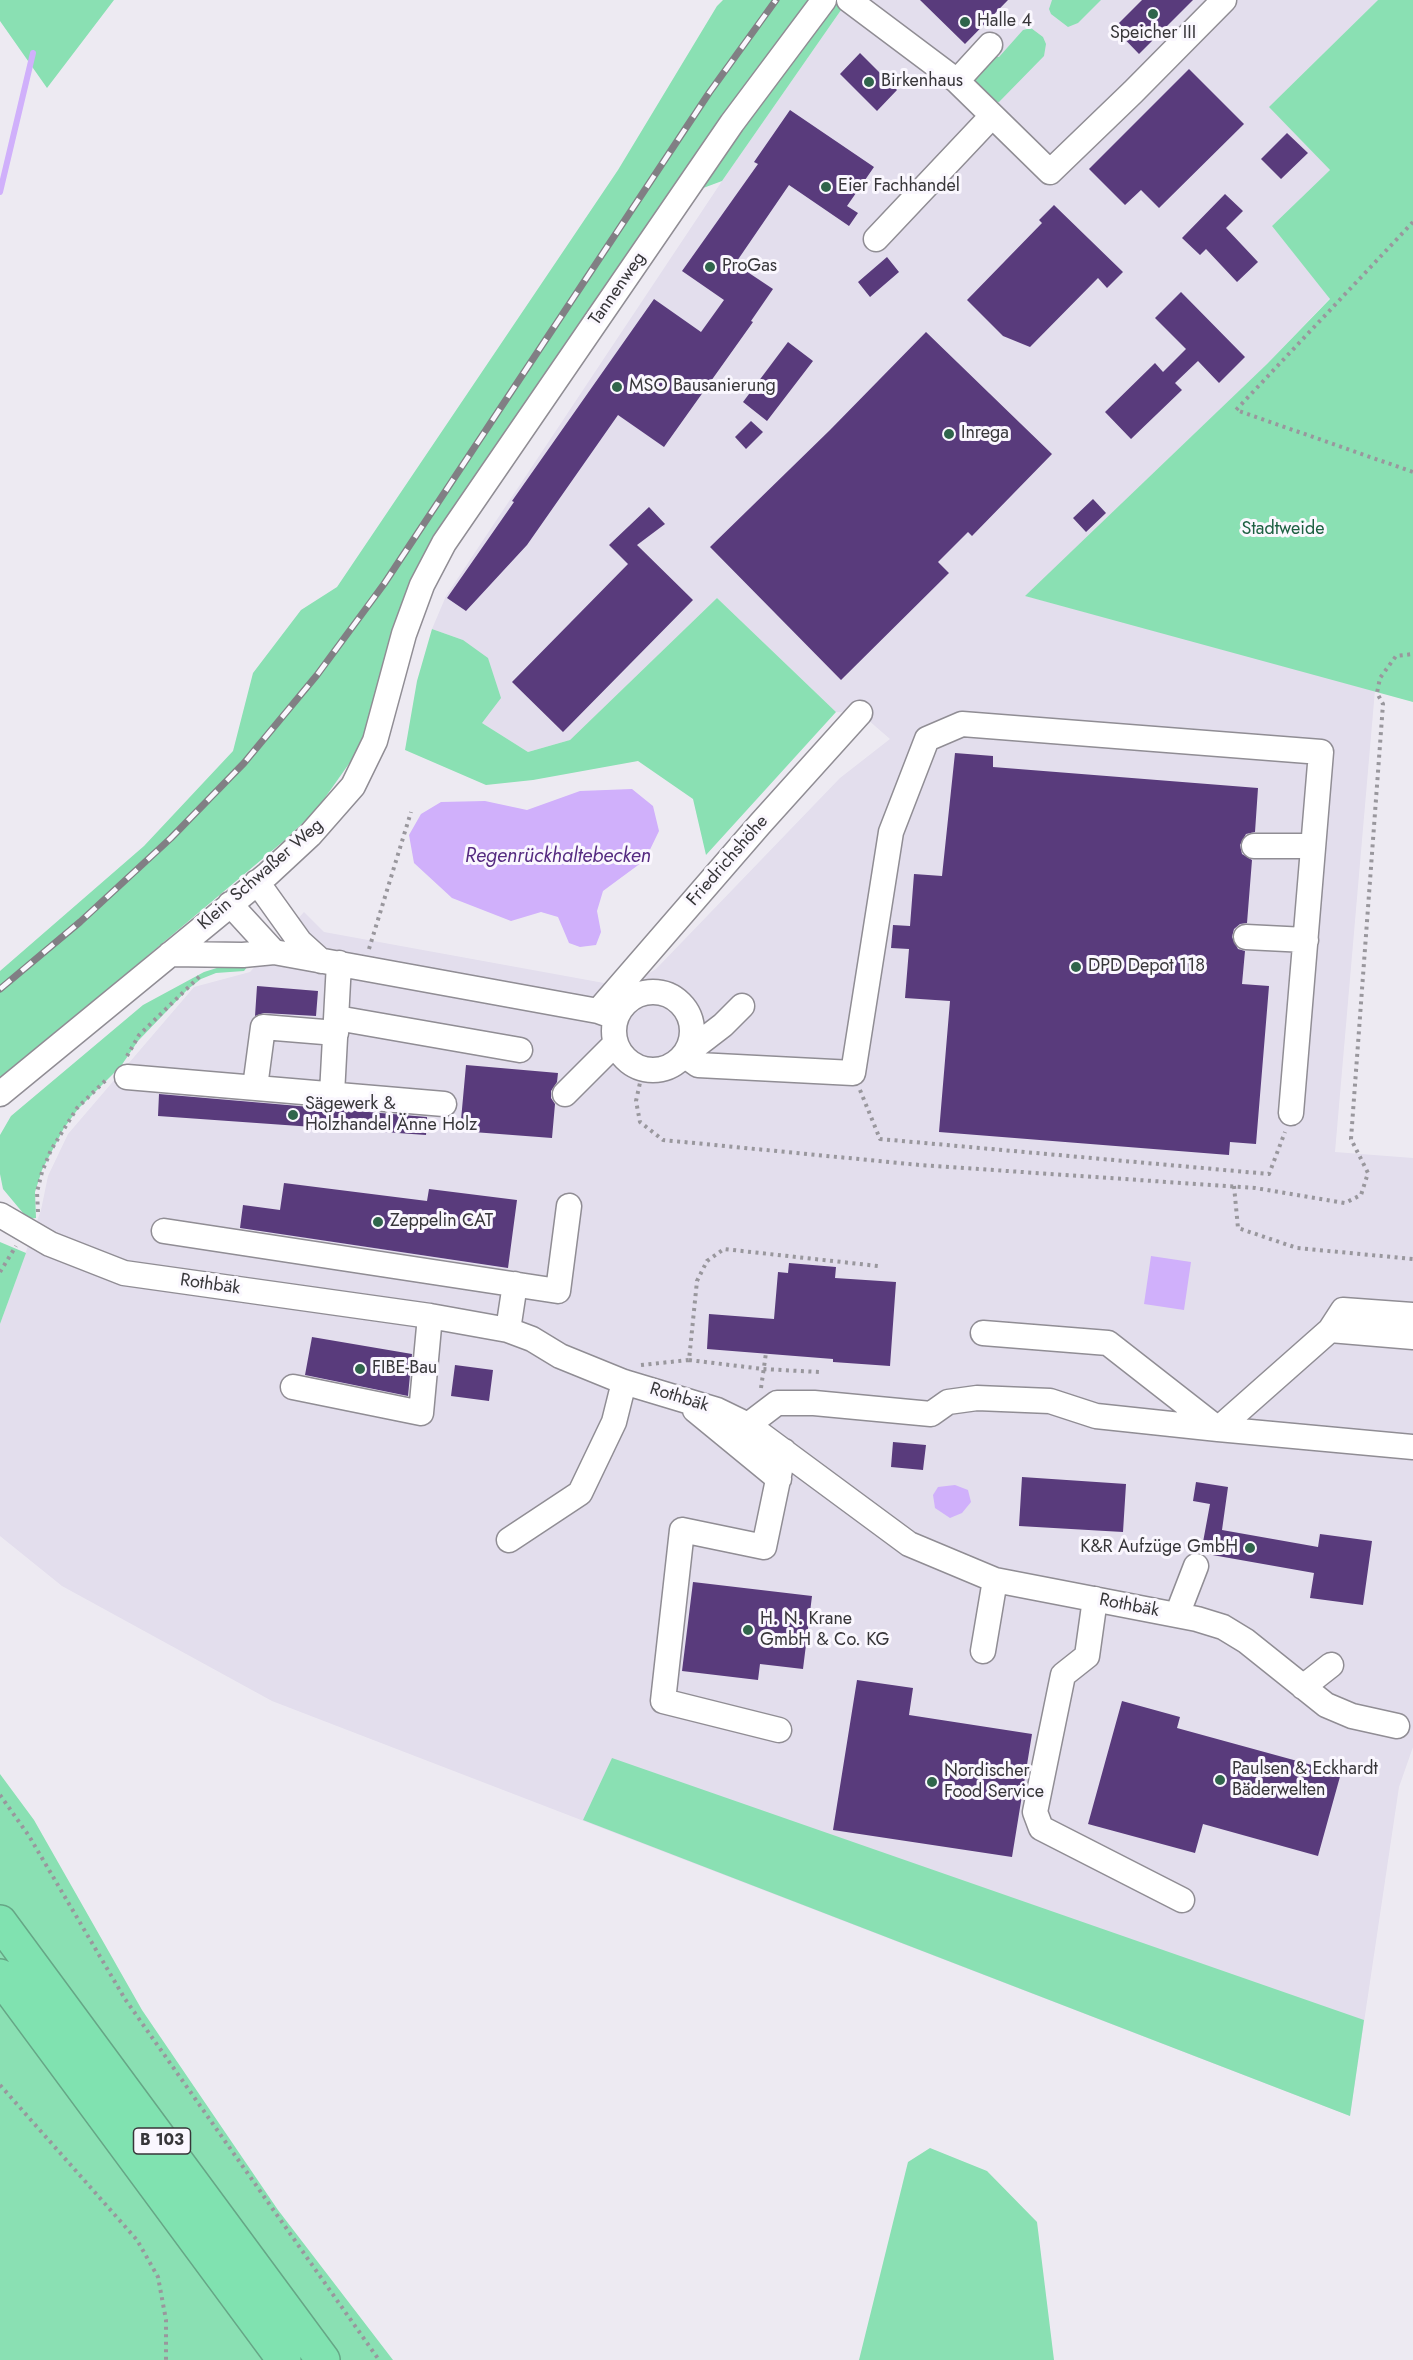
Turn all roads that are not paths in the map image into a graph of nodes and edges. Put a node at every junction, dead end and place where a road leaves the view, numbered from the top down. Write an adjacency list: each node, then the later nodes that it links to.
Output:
1 (824, 0): 8 (street, Tannenweg)
2 (849, 0): 5 (street)
3 (1224, 0): 6 (street)
4 (990, 45): 5 (street)
5 (957, 81): 6 (street)
6 (992, 116): 7 (street)
7 (876, 238)
8 (422, 585): 12 (street, Klein Schwaßer Weg)
9 (860, 713): 20 (street, Friedrichshöhe)
10 (1254, 846): 11 (street)
11 (1313, 846): 15 (street); 24 (street)
12 (257, 882): 13 (street, Klein Schwaßer Weg); 18 (street)
13 (230, 904): 16 (street); 17 (street, Klein Schwaßer Weg)
14 (1246, 937): 15 (street)
15 (1306, 940): 31 (street)
16 (274, 952): 17 (street); 18 (street)
17 (170, 954): 27 (street, Klein Schwaßer Weg)
18 (341, 964): 20 (street); 21 (street)
19 (742, 1006): 24 (street)
20 (607, 1014): 22 (street); 24 (street)
21 (336, 1026): 23 (street); 26 (street); 28 (street)
22 (615, 1044): 24 (street); 29 (street)
23 (520, 1050)
24 (684, 1055)
25 (127, 1077): 26 (street)
26 (255, 1087): 28 (street)
27 (0, 1094)
28 (332, 1094): 30 (street)
29 (565, 1094)
30 (444, 1104)
31 (1292, 1113)
32 (0, 1195): 34 (street, Rothbäk)
33 (569, 1206): 36 (street)
34 (4, 1217): 38 (street, Rothbäk)
35 (164, 1231): 36 (street)
36 (515, 1284): 39 (street)
37 (1413, 1315): 40 (street)
38 (430, 1316): 39 (street, Rothbäk); 44 (street)
39 (508, 1330): 43 (street, Rothbäk)
40 (1330, 1330): 42 (street); 47 (street)
41 (983, 1333): 47 (street)
42 (1413, 1337)
43 (630, 1374): 45 (street, Rothbäk); 51 (street)
44 (293, 1387)
45 (681, 1398): 46 (street, Rothbäk); 50 (street)
46 (753, 1420): 47 (street); 49 (street, Rothbäk)
47 (1218, 1429): 48 (street)
48 (1413, 1447)
49 (784, 1451): 50 (street); 53 (street, Rothbäk)
50 (779, 1479): 60 (street)
51 (509, 1540)
52 (1196, 1566): 55 (street)
53 (995, 1580): 54 (street, Rothbäk); 56 (street)
54 (1095, 1599): 55 (street, Rothbäk); 61 (street)
55 (1177, 1615): 58 (street, Rothbäk)
56 (983, 1651)
57 (1331, 1665): 58 (street)
58 (1303, 1687): 59 (street, Rothbäk)
59 (1397, 1726)
60 (779, 1730)
61 (1182, 1900)
62 (0, 1922): 65 (highway, B 103)
63 (0, 1976): 64 (highway, B 103)
64 (284, 2360)
65 (323, 2360)

